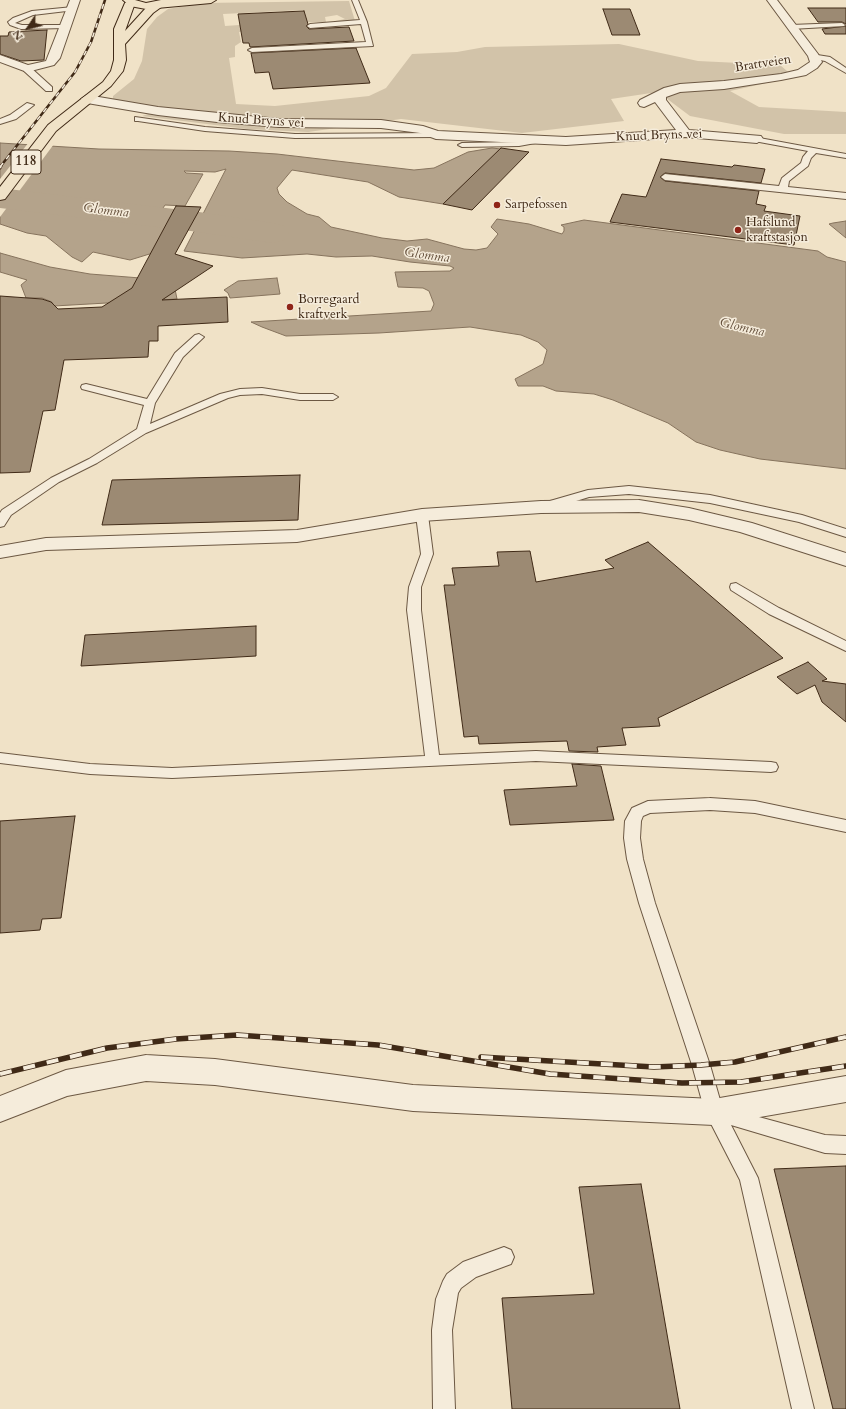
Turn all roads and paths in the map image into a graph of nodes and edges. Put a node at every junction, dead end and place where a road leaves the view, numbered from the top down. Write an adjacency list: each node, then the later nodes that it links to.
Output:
1 (212, 0): 5 (main road)
2 (355, 0): 7 (lane)
3 (772, 0): 11 (street, Brattveien)
4 (129, 1): 5 (main road); 12 (main road, 118)
5 (164, 3): 12 (main road)
6 (74, 5): 9 (street); 9 (lane)
7 (364, 22): 10 (lane); 13 (lane)
8 (842, 25): 11 (lane)
9 (66, 26): 18 (street)
10 (310, 26)
11 (791, 27): 14 (street, Brattveien)
12 (120, 43): 22 (main road, 118)
13 (252, 50)
14 (814, 56): 16 (lane); 21 (street, Brattveien)
15 (0, 58): 18 (street)
16 (827, 58): 17 (lane); 19 (lane)
17 (840, 58)
18 (27, 69): 20 (lane)
19 (846, 71)
20 (49, 89)
21 (660, 96): 23 (street, Brattveien); 27 (street)
22 (87, 99): 28 (street, Knud Bryns vei); 36 (main road, 118)
23 (644, 103)
24 (30, 105): 26 (lane)
25 (138, 119): 28 (lane)
26 (0, 122)
27 (685, 133): 29 (street, Knud Bryns vei); 30 (street, Knud Bryns vei)
28 (436, 135): 30 (street, Knud Bryns vei)
29 (757, 139): 32 (lane, Knud Bryns vei)
30 (538, 140): 31 (lane)
31 (462, 145)
32 (813, 150): 33 (lane, Knud Bryns vei); 35 (lane)
33 (846, 156)
34 (666, 177): 35 (lane)
35 (783, 190): 37 (lane)
36 (0, 196)
37 (846, 196)
38 (199, 337): 41 (lane)
39 (86, 387): 41 (lane)
40 (333, 397): 42 (lane)
41 (150, 402): 42 (lane)
42 (142, 431): 45 (lane)
43 (541, 507): 44 (street); 46 (lane); 48 (street)
44 (422, 515): 47 (street); 52 (lane)
45 (0, 523)
46 (846, 533)
47 (0, 552)
48 (846, 560)
49 (736, 587): 50 (lane)
50 (846, 646)
51 (0, 758): 52 (lane)
52 (433, 762): 53 (lane)
53 (771, 767)
54 (846, 826): 57 (lane)
55 (846, 1089): 57 (street)
56 (0, 1108): 57 (street)
57 (714, 1112): 58 (lane); 61 (lane)
58 (846, 1145)
59 (504, 1258): 60 (lane)
60 (444, 1409)
61 (803, 1409)

